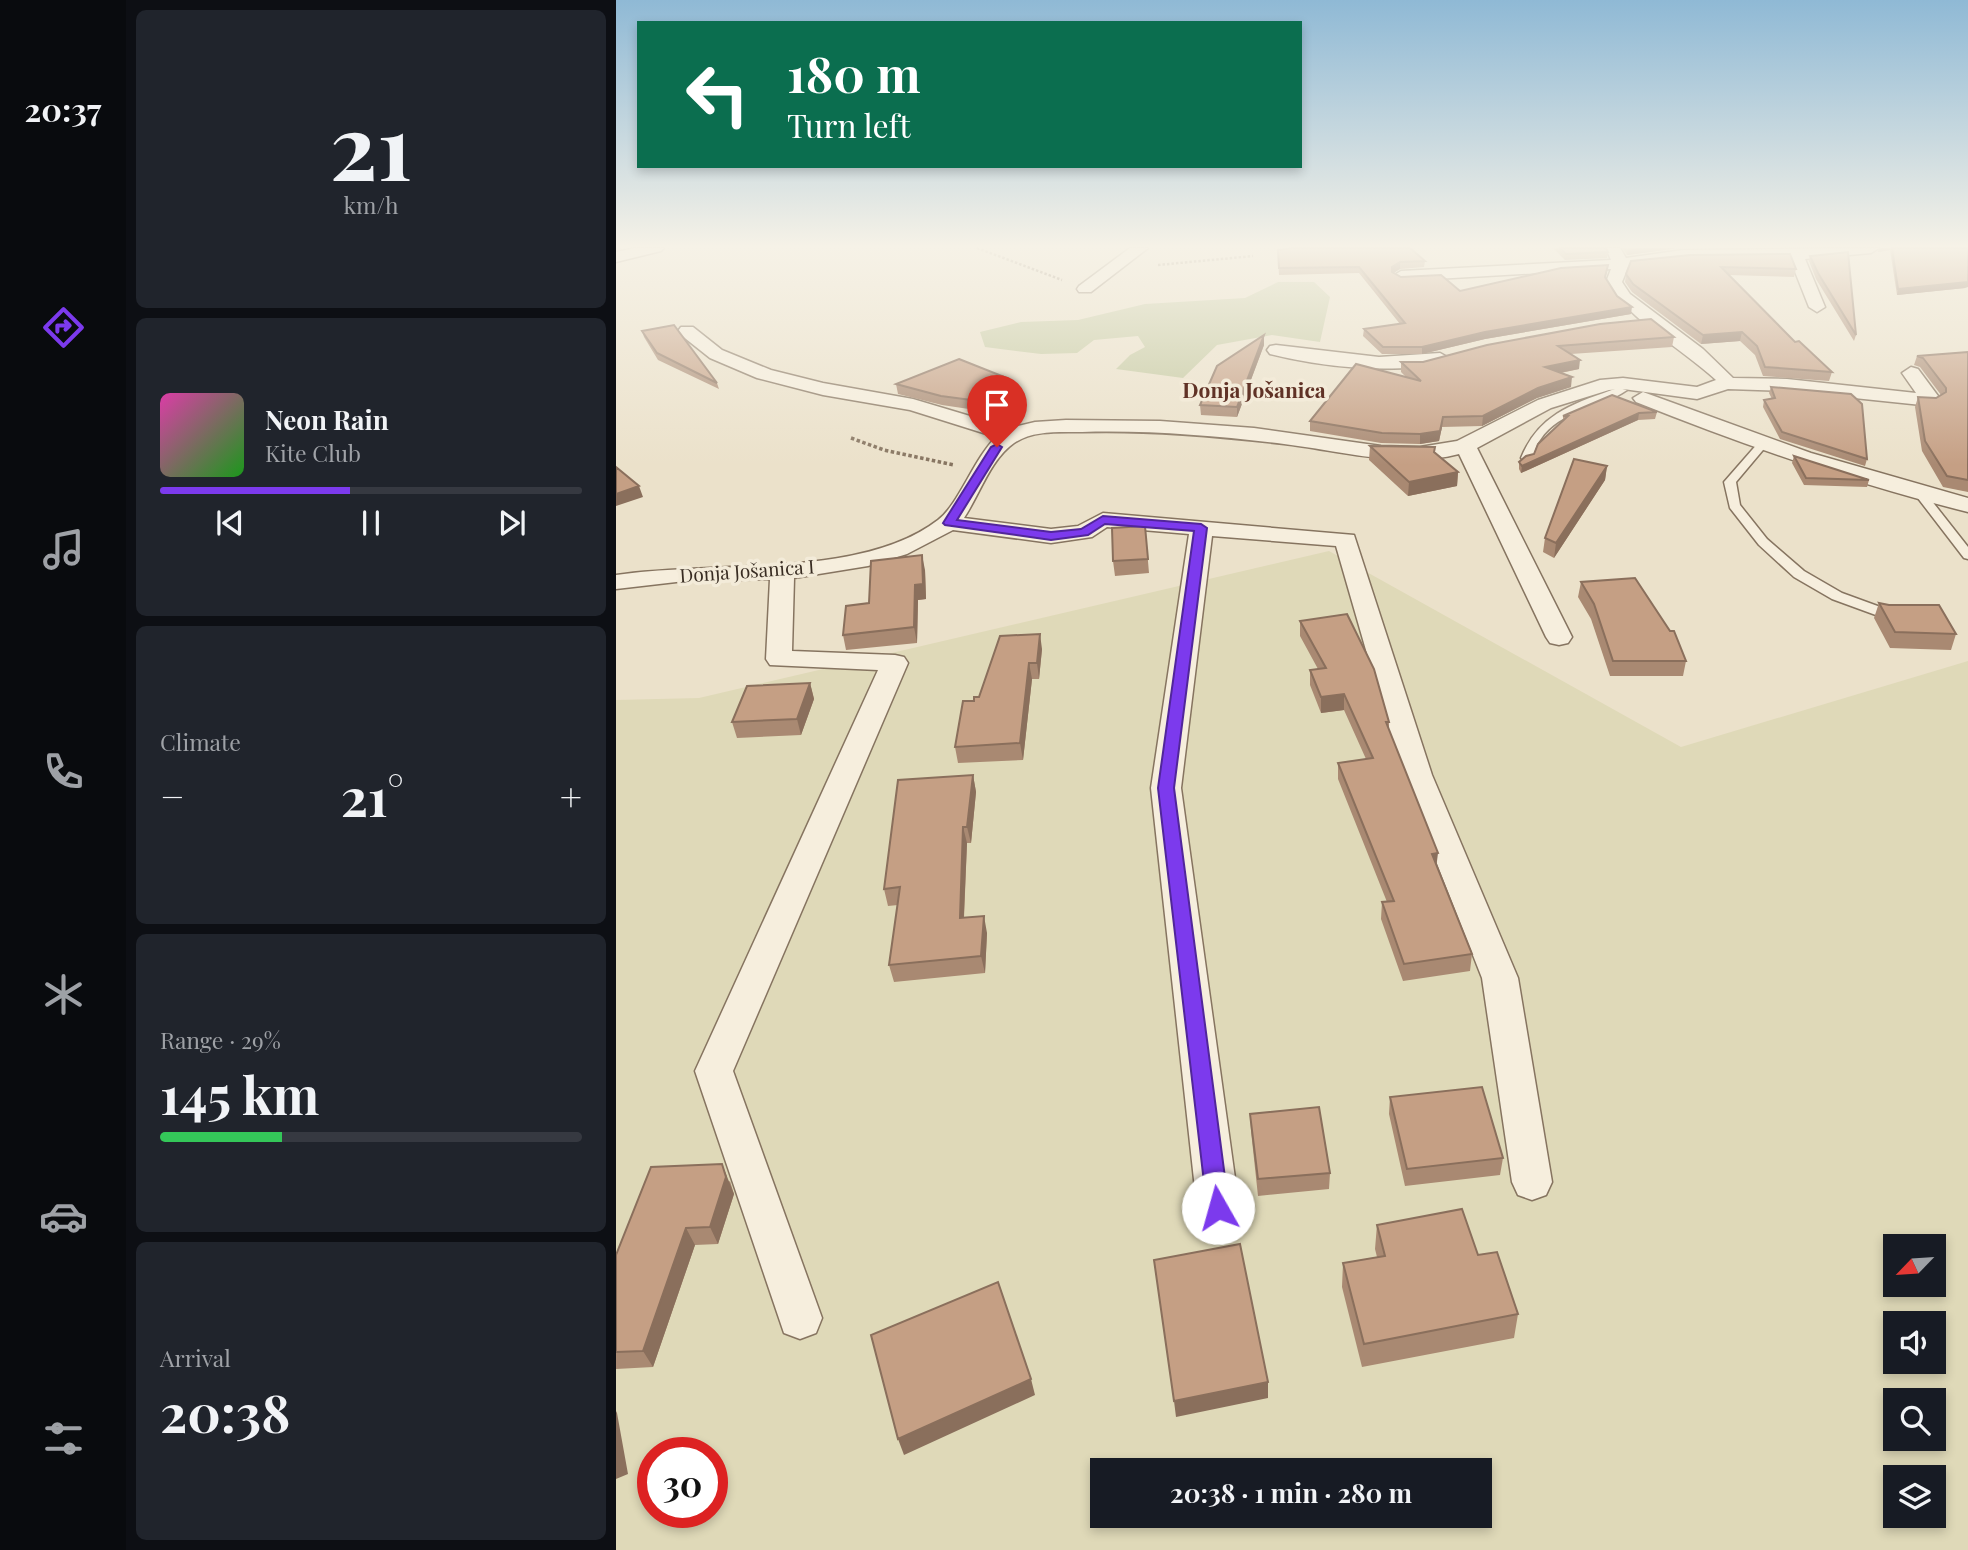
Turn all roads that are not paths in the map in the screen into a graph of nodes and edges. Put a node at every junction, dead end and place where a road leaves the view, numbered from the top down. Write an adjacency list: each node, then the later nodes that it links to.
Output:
1 (1650, 320): 3 (street)
2 (1653, 320): 8 (street)
3 (1626, 323)
4 (687, 331): 10 (street)
5 (1276, 349): 6 (street)
6 (1460, 353)
7 (1911, 373): 8 (street)
8 (1725, 383): 9 (street)
9 (1617, 387): 11 (street); 12 (street); 13 (lane)
10 (1003, 441): 12 (street); 16 (street)
11 (1763, 444): 14 (street); 21 (lane)
12 (1466, 446): 22 (street)
13 (1527, 458)
14 (1920, 493): 15 (street); 18 (lane)
15 (1968, 505)
16 (949, 523): 17 (street); 19 (street, Donja Jošanica I)
17 (1201, 528): 23 (street); 24 (street)
18 (1968, 555)
19 (782, 573): 20 (street, Donja Jošanica I); 25 (street)
20 (616, 582)
21 (1889, 615)
22 (1559, 637)
23 (1532, 1182)
24 (1218, 1208)
25 (800, 1318)

